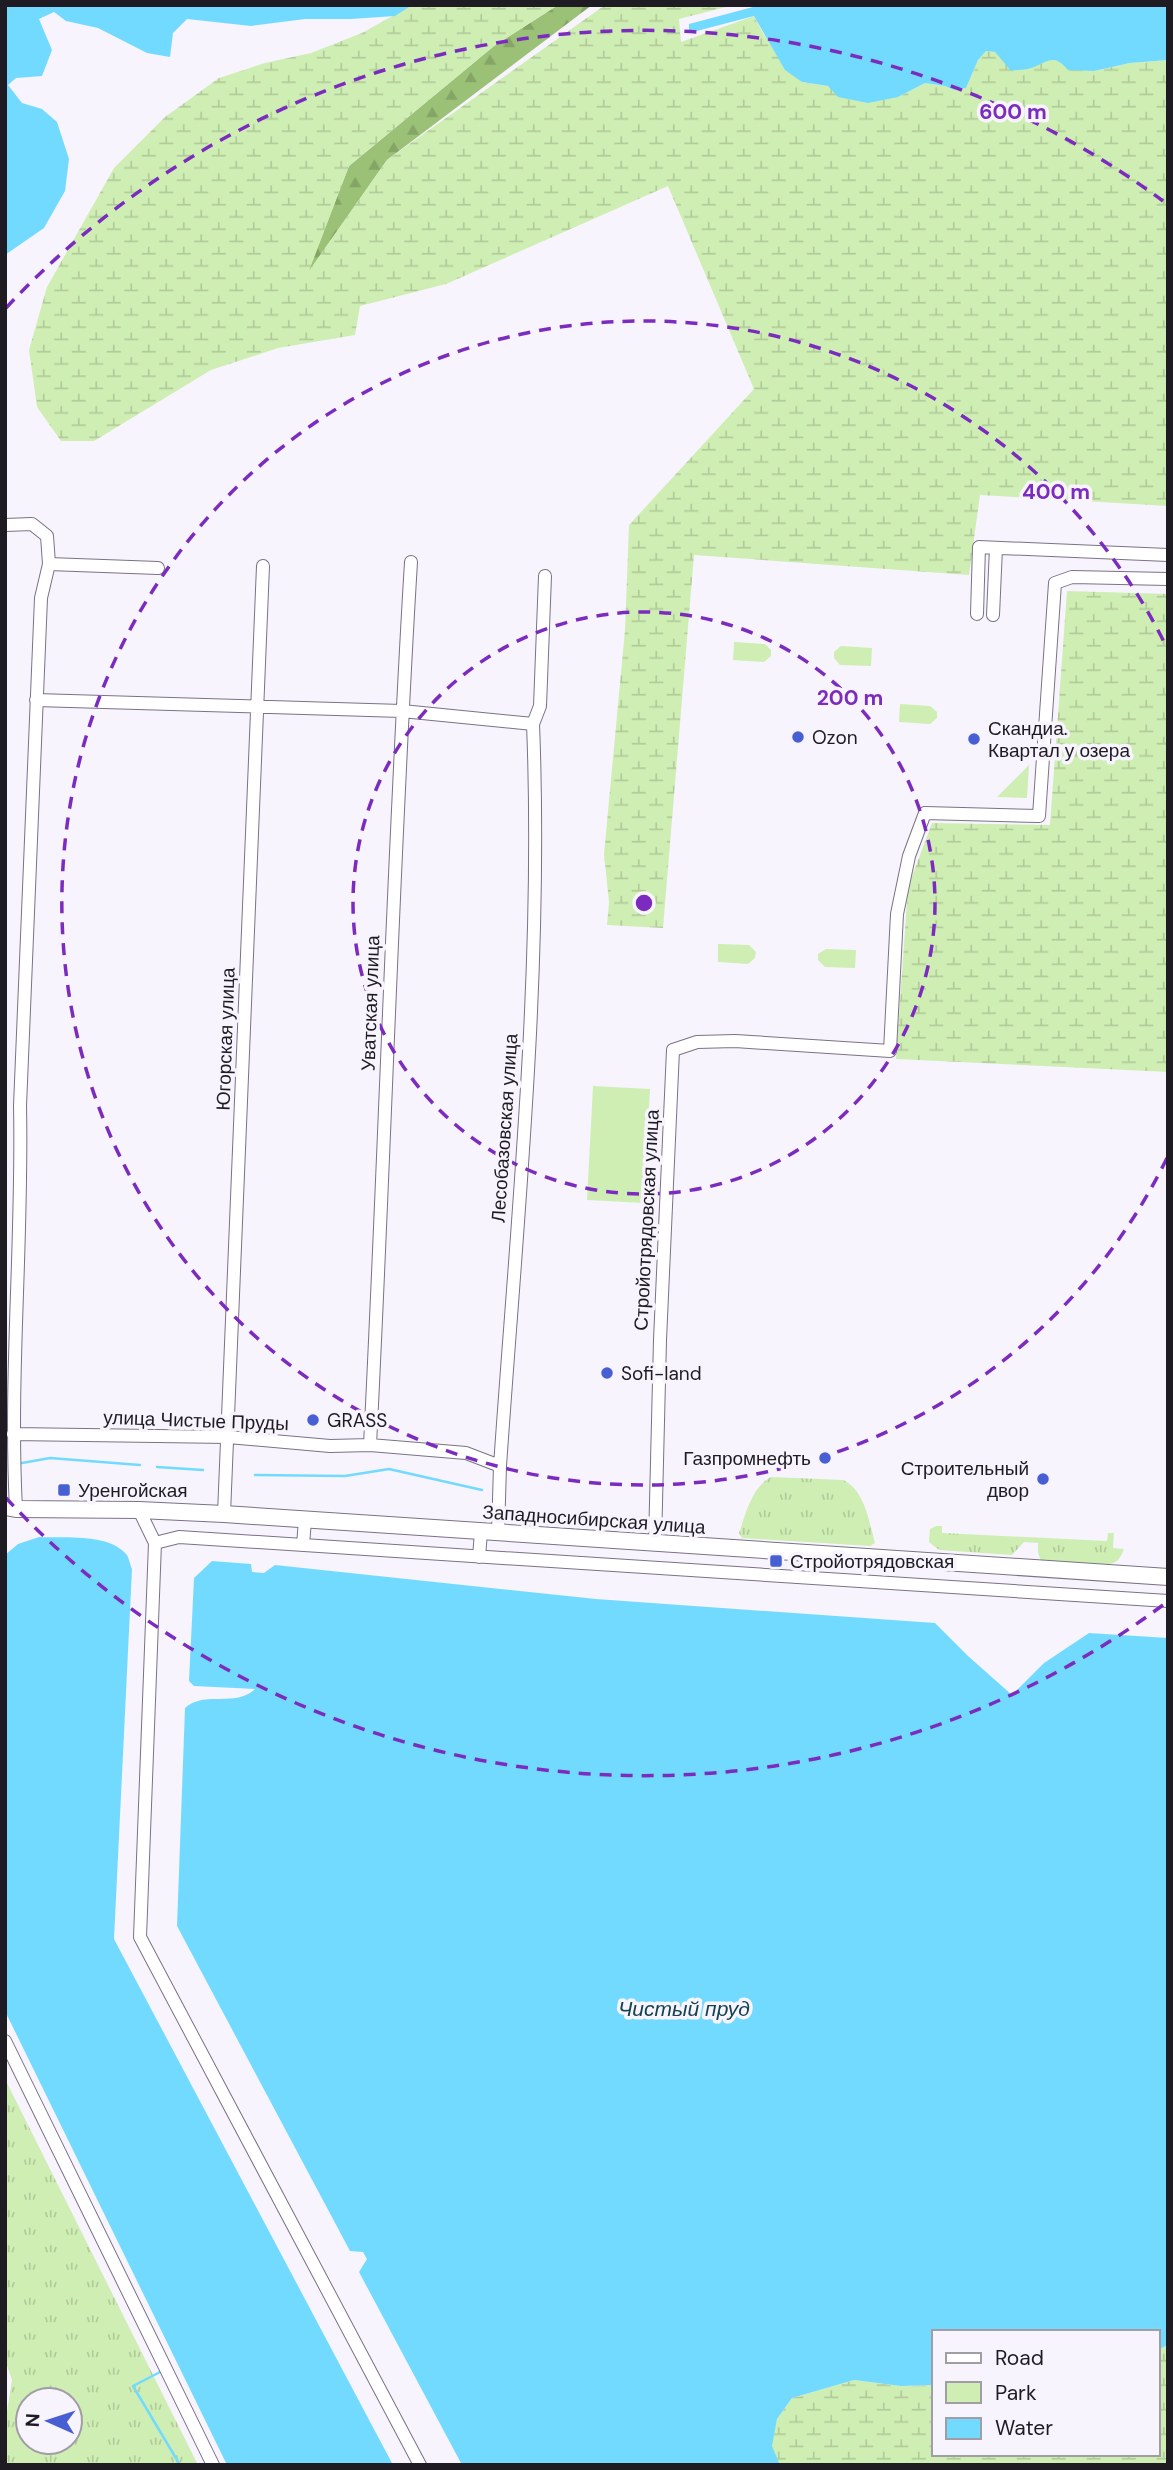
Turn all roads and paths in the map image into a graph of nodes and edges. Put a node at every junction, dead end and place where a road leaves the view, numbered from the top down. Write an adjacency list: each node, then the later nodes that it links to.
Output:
1 (5, 524): 5 (street)
2 (996, 548): 3 (street); 10 (street); 11 (street)
3 (1168, 555)
4 (411, 562): 14 (street, Уватская улица)
5 (49, 564): 7 (street); 12 (street)
6 (263, 566): 13 (street, Югорская улица)
7 (158, 568)
8 (545, 576): 15 (street, Лесобазовская улица)
9 (1168, 579): 29 (street, Стройотрядовская улица)
10 (976, 614)
11 (993, 615)
12 (37, 700): 13 (street); 16 (street)
13 (257, 707): 14 (street); 17 (street, Югорская улица)
14 (402, 711): 15 (street); 19 (street, Уватская улица)
15 (533, 724): 20 (street, Лесобазовская улица)
16 (11, 1331): 18 (street)
17 (228, 1437): 18 (street, улица Чистые Пруды); 19 (street, улица Чистые Пруды); 23 (street, Югорская улица)
18 (11, 1442): 22 (street)
19 (370, 1445): 20 (street, улица Чистые Пруды)
20 (500, 1466): 27 (street, Лесобазовская улица)
21 (139, 1510): 22 (main road, Западносибирская улица); 23 (main road, Западносибирская улица); 28 (street)
22 (9, 1511)
23 (224, 1514): 24 (main road, Западносибирская улица)
24 (305, 1520): 25 (main road, Западносибирская улица); 30 (street)
25 (387, 1525): 26 (main road, Западносибирская улица); 31 (street)
26 (481, 1532): 27 (main road, Западносибирская улица); 33 (street)
27 (498, 1533): 29 (main road, Западносибирская улица)
28 (155, 1543): 30 (street); 41 (street)
29 (655, 1543): 32 (main road, Западносибирская улица)
30 (303, 1545): 31 (street)
31 (386, 1551): 33 (street)
32 (792, 1553): 34 (main road, Западносибирская улица); 35 (street)
33 (479, 1557): 35 (street)
34 (987, 1565): 36 (main road, Западносибирская улица); 37 (street)
35 (785, 1575): 37 (street)
36 (1168, 1577)
37 (986, 1589): 38 (street)
38 (1168, 1601)
39 (5, 2040): 40 (street)
40 (213, 2465)
41 (420, 2465)

